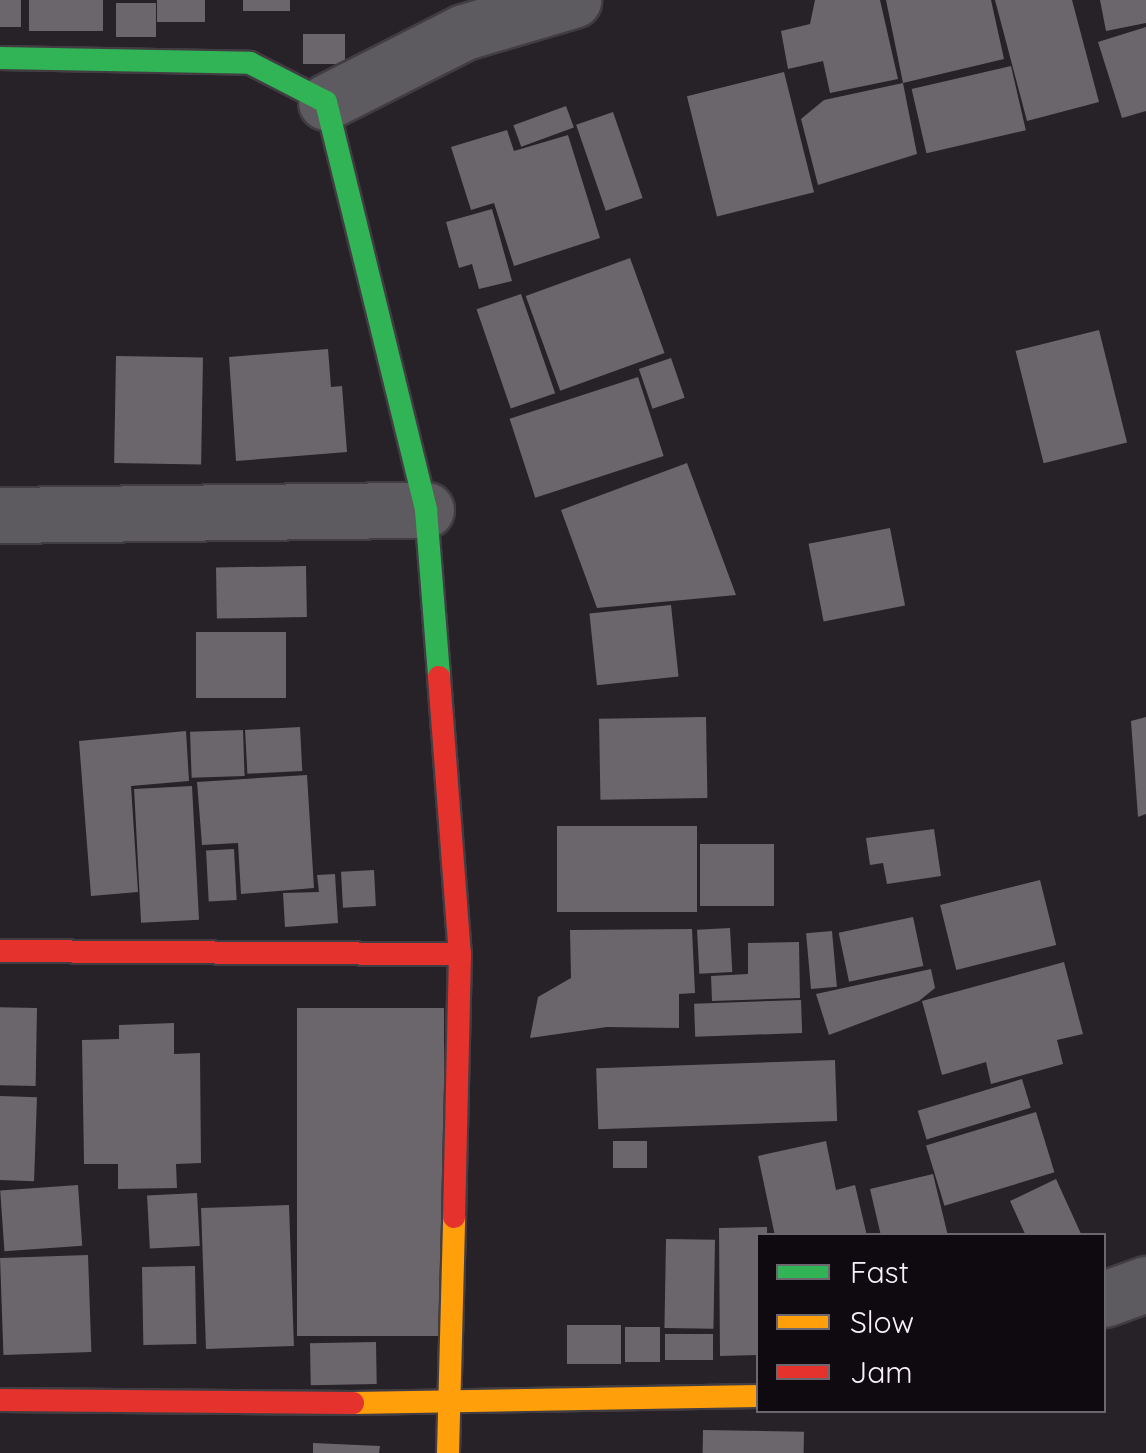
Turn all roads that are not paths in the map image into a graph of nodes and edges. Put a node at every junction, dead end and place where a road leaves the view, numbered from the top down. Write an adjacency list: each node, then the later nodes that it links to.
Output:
1 (573, 0): 2 (street)
2 (463, 16): 4 (street)
3 (0, 58): 4 (street)
4 (326, 102): 5 (street)
5 (426, 510): 6 (street); 8 (street)
6 (0, 515)
7 (0, 952): 8 (street)
8 (460, 954): 13 (street)
9 (1146, 1284): 10 (street)
10 (1106, 1299)
11 (756, 1396): 13 (street)
12 (0, 1400): 13 (street)
13 (448, 1404): 14 (street)
14 (448, 1453)

